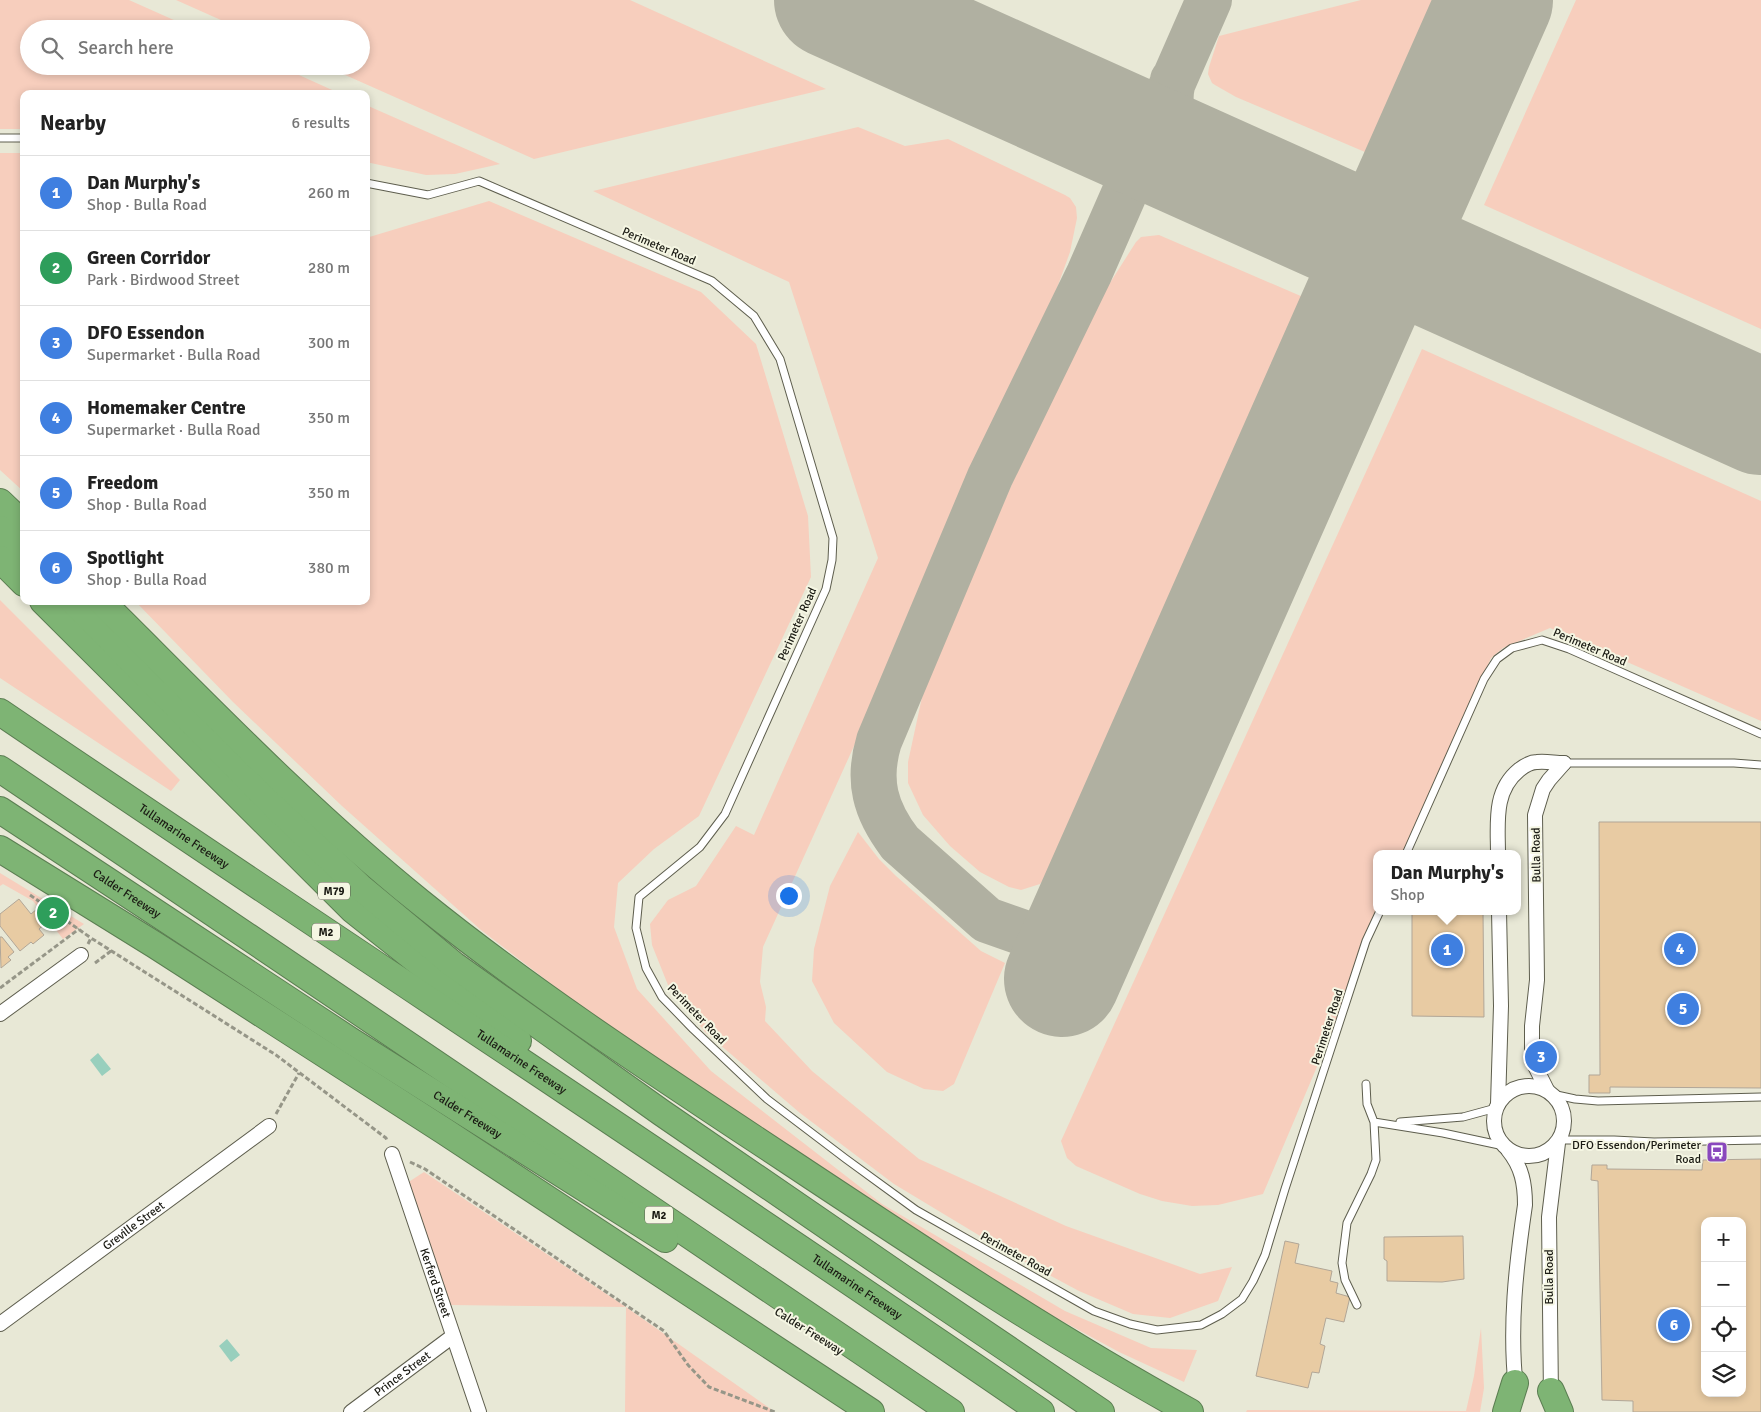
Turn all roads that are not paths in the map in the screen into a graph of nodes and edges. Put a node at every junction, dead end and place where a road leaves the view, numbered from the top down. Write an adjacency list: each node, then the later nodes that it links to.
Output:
1 (0, 138): 2 (lane)
2 (20, 138)
3 (370, 184): 22 (lane, Perimeter Road)
4 (0, 502): 5 (highway)
5 (20, 521)
6 (0, 529): 7 (highway)
7 (20, 548)
8 (0, 559): 9 (highway)
9 (20, 578)
10 (47, 605): 37 (highway, M79)
11 (77, 605): 52 (highway)
12 (105, 605): 26 (highway)
13 (0, 712): 37 (highway, Tullamarine Freeway / M2)
14 (1761, 734): 20 (lane, Perimeter Road)
15 (1564, 763): 16 (lane); 21 (street); 28 (street, Bulla Road)
16 (1761, 765)
17 (0, 769): 50 (highway, M2)
18 (0, 810): 49 (highway, Calder Freeway)
19 (0, 849): 39 (highway)
20 (1408, 850)
21 (1498, 850)
22 (1378, 915)
23 (1499, 915): 30 (street)
24 (81, 955): 25 (street)
25 (0, 1014)
26 (672, 1084): 53 (highway); 54 (highway)
27 (1366, 1084): 31 (lane)
28 (1549, 1092): 29 (lane); 30 (street); 35 (street)
29 (1761, 1098)
30 (1497, 1106): 32 (lane); 36 (street)
31 (1374, 1122): 32 (lane); 40 (lane)
32 (1387, 1123): 36 (lane)
33 (268, 1126): 41 (street, Greville Street)
34 (1761, 1140): 35 (lane)
35 (1559, 1142): 36 (street); 44 (street, Bulla Road)
36 (1506, 1148): 43 (street)
37 (654, 1149): 51 (highway, Tullamarine Freeway / M2)
38 (392, 1154): 42 (street, Kerferd Street)
39 (565, 1212): 47 (highway); 48 (highway)
40 (1357, 1305)
41 (0, 1324)
42 (453, 1336): 45 (street, Prince Street); 46 (street, Kerferd Street)
43 (1515, 1383): 55 (highway); 56 (street)
44 (1554, 1405)
45 (350, 1412)
46 (479, 1412)
47 (844, 1412)
48 (872, 1412)
49 (938, 1412)
50 (951, 1412)
51 (1041, 1412)
52 (1101, 1412)
53 (1109, 1412)
54 (1190, 1412)
55 (1506, 1412)
56 (1518, 1412)

